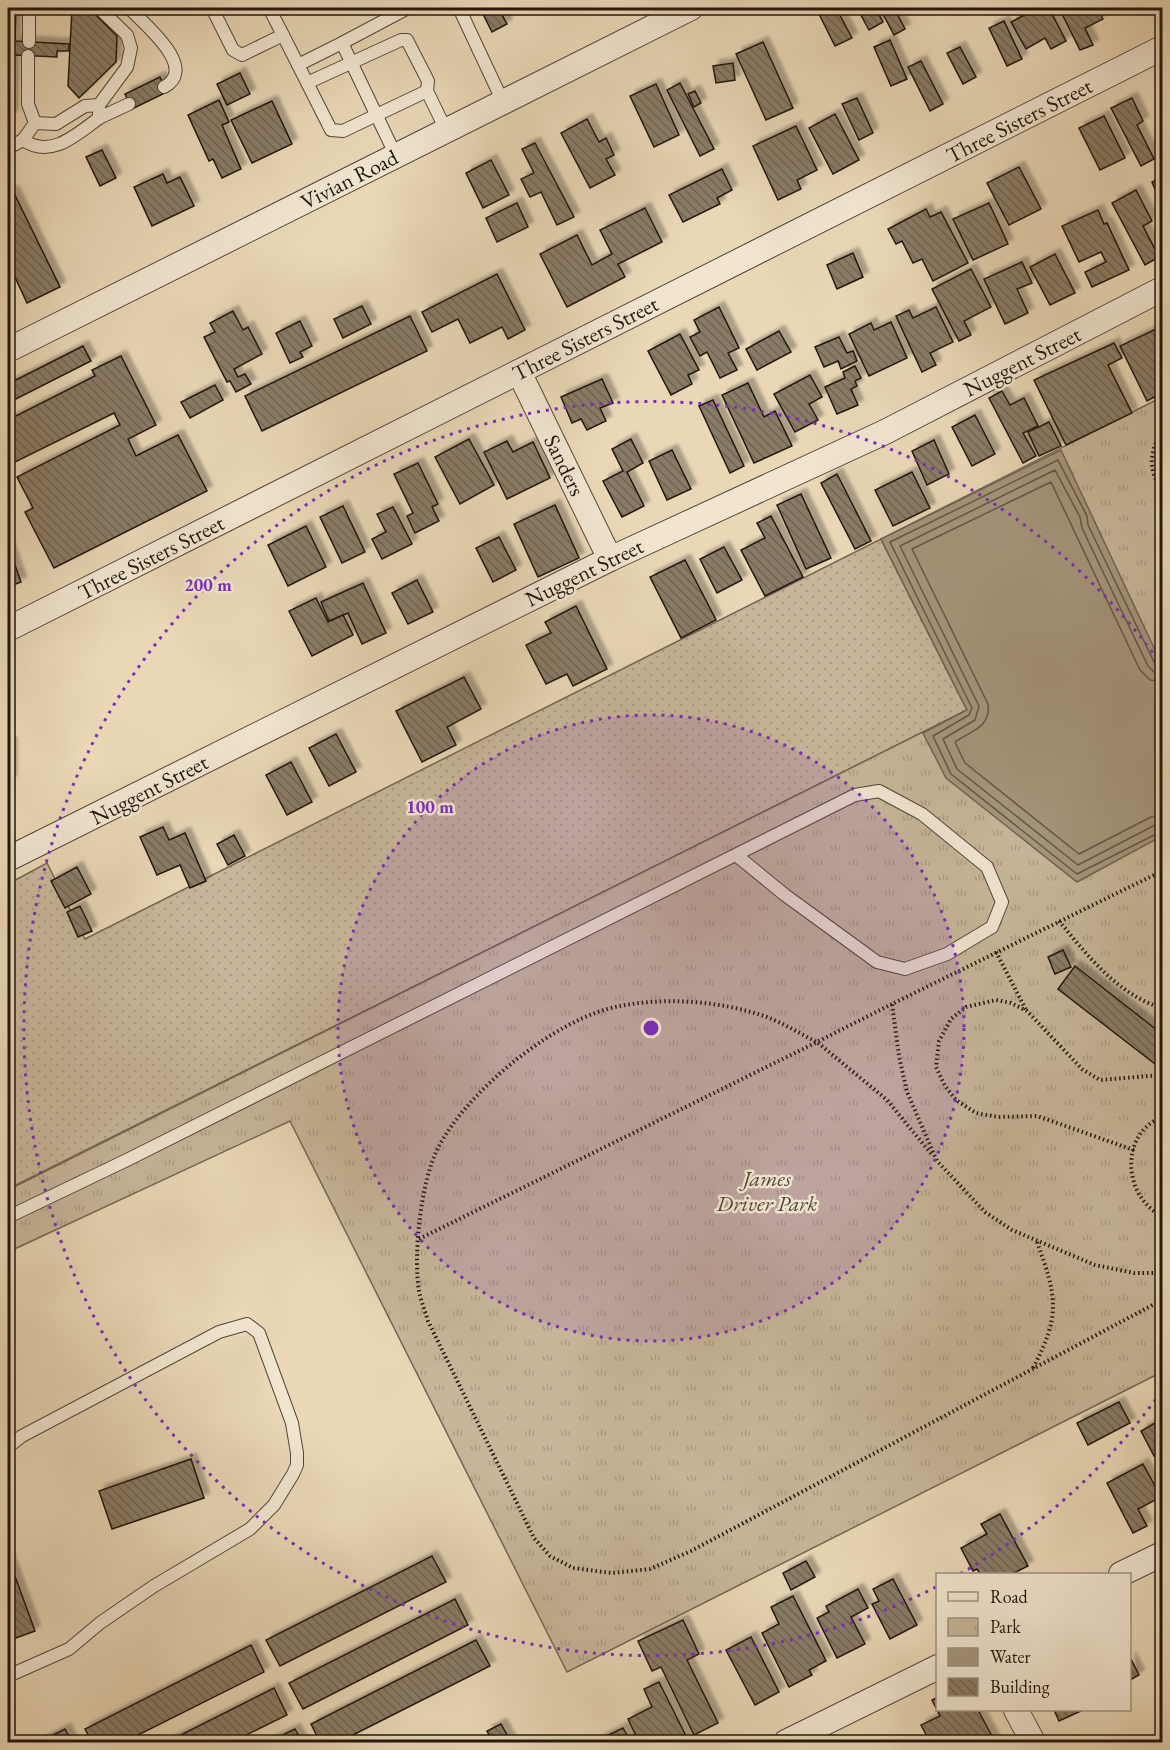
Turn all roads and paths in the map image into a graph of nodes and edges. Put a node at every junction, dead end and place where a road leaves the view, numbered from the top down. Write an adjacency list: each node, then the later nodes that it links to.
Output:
1 (29, 8): 11 (lane)
2 (99, 8): 9 (lane)
3 (128, 8): 9 (lane); 18 (lane)
4 (212, 8): 10 (lane)
5 (269, 8): 10 (lane)
6 (408, 8): 12 (lane)
7 (459, 8): 20 (lane)
8 (691, 8): 20 (street, Vivian Road)
9 (127, 35): 22 (lane)
10 (283, 35): 16 (lane)
11 (29, 42)
12 (342, 43): 15 (lane); 16 (lane)
13 (1162, 48): 31 (street, Three Sisters Street)
14 (28, 56): 24 (lane)
15 (351, 63): 17 (lane); 19 (lane); 23 (lane)
16 (298, 64): 17 (lane)
17 (307, 83): 23 (lane)
18 (164, 87)
19 (428, 92): 23 (lane); 25 (lane)
20 (503, 102): 25 (street, Vivian Road)
21 (129, 104): 22 (lane)
22 (99, 111): 24 (lane); 26 (lane)
23 (376, 115): 28 (lane)
24 (35, 123): 26 (lane)
25 (446, 130): 28 (street, Vivian Road)
26 (23, 140): 27 (lane)
27 (8, 148)
28 (396, 156): 30 (street, Vivian Road)
29 (1162, 289): 34 (street, Nuggent Street)
30 (8, 350)
31 (519, 372): 34 (street, Sanders); 37 (street, Three Sisters Street)
32 (1162, 431): 33 (path)
33 (1162, 489)
34 (610, 559): 39 (street, Nuggent Street)
35 (1162, 590): 36 (path)
36 (1160, 609)
37 (8, 629)
38 (736, 855): 38 (lane); 52 (lane)
39 (8, 859)
40 (1162, 871): 41 (path)
41 (1059, 921): 42 (path); 44 (path)
42 (996, 952): 43 (path); 45 (path)
43 (892, 1004): 46 (path); 50 (path)
44 (1162, 1008)
45 (1027, 1011): 47 (path); 49 (path)
46 (817, 1042): 50 (path); 53 (path); 53 (path)
47 (1162, 1074)
48 (1162, 1117): 49 (path)
49 (1134, 1150): 51 (path)
50 (937, 1161): 54 (path)
51 (1162, 1216)
52 (8, 1217)
53 (418, 1239): 57 (path)
54 (1037, 1241): 55 (path); 57 (path)
55 (1162, 1273)
56 (1162, 1300): 57 (path)
57 (1033, 1369)
58 (8, 1447): 62 (lane)
59 (1162, 1554): 60 (street)
60 (1125, 1573)
61 (936, 1667): 64 (street)
62 (8, 1676)
63 (1017, 1711): 65 (street)
64 (786, 1743)
65 (1033, 1743)

